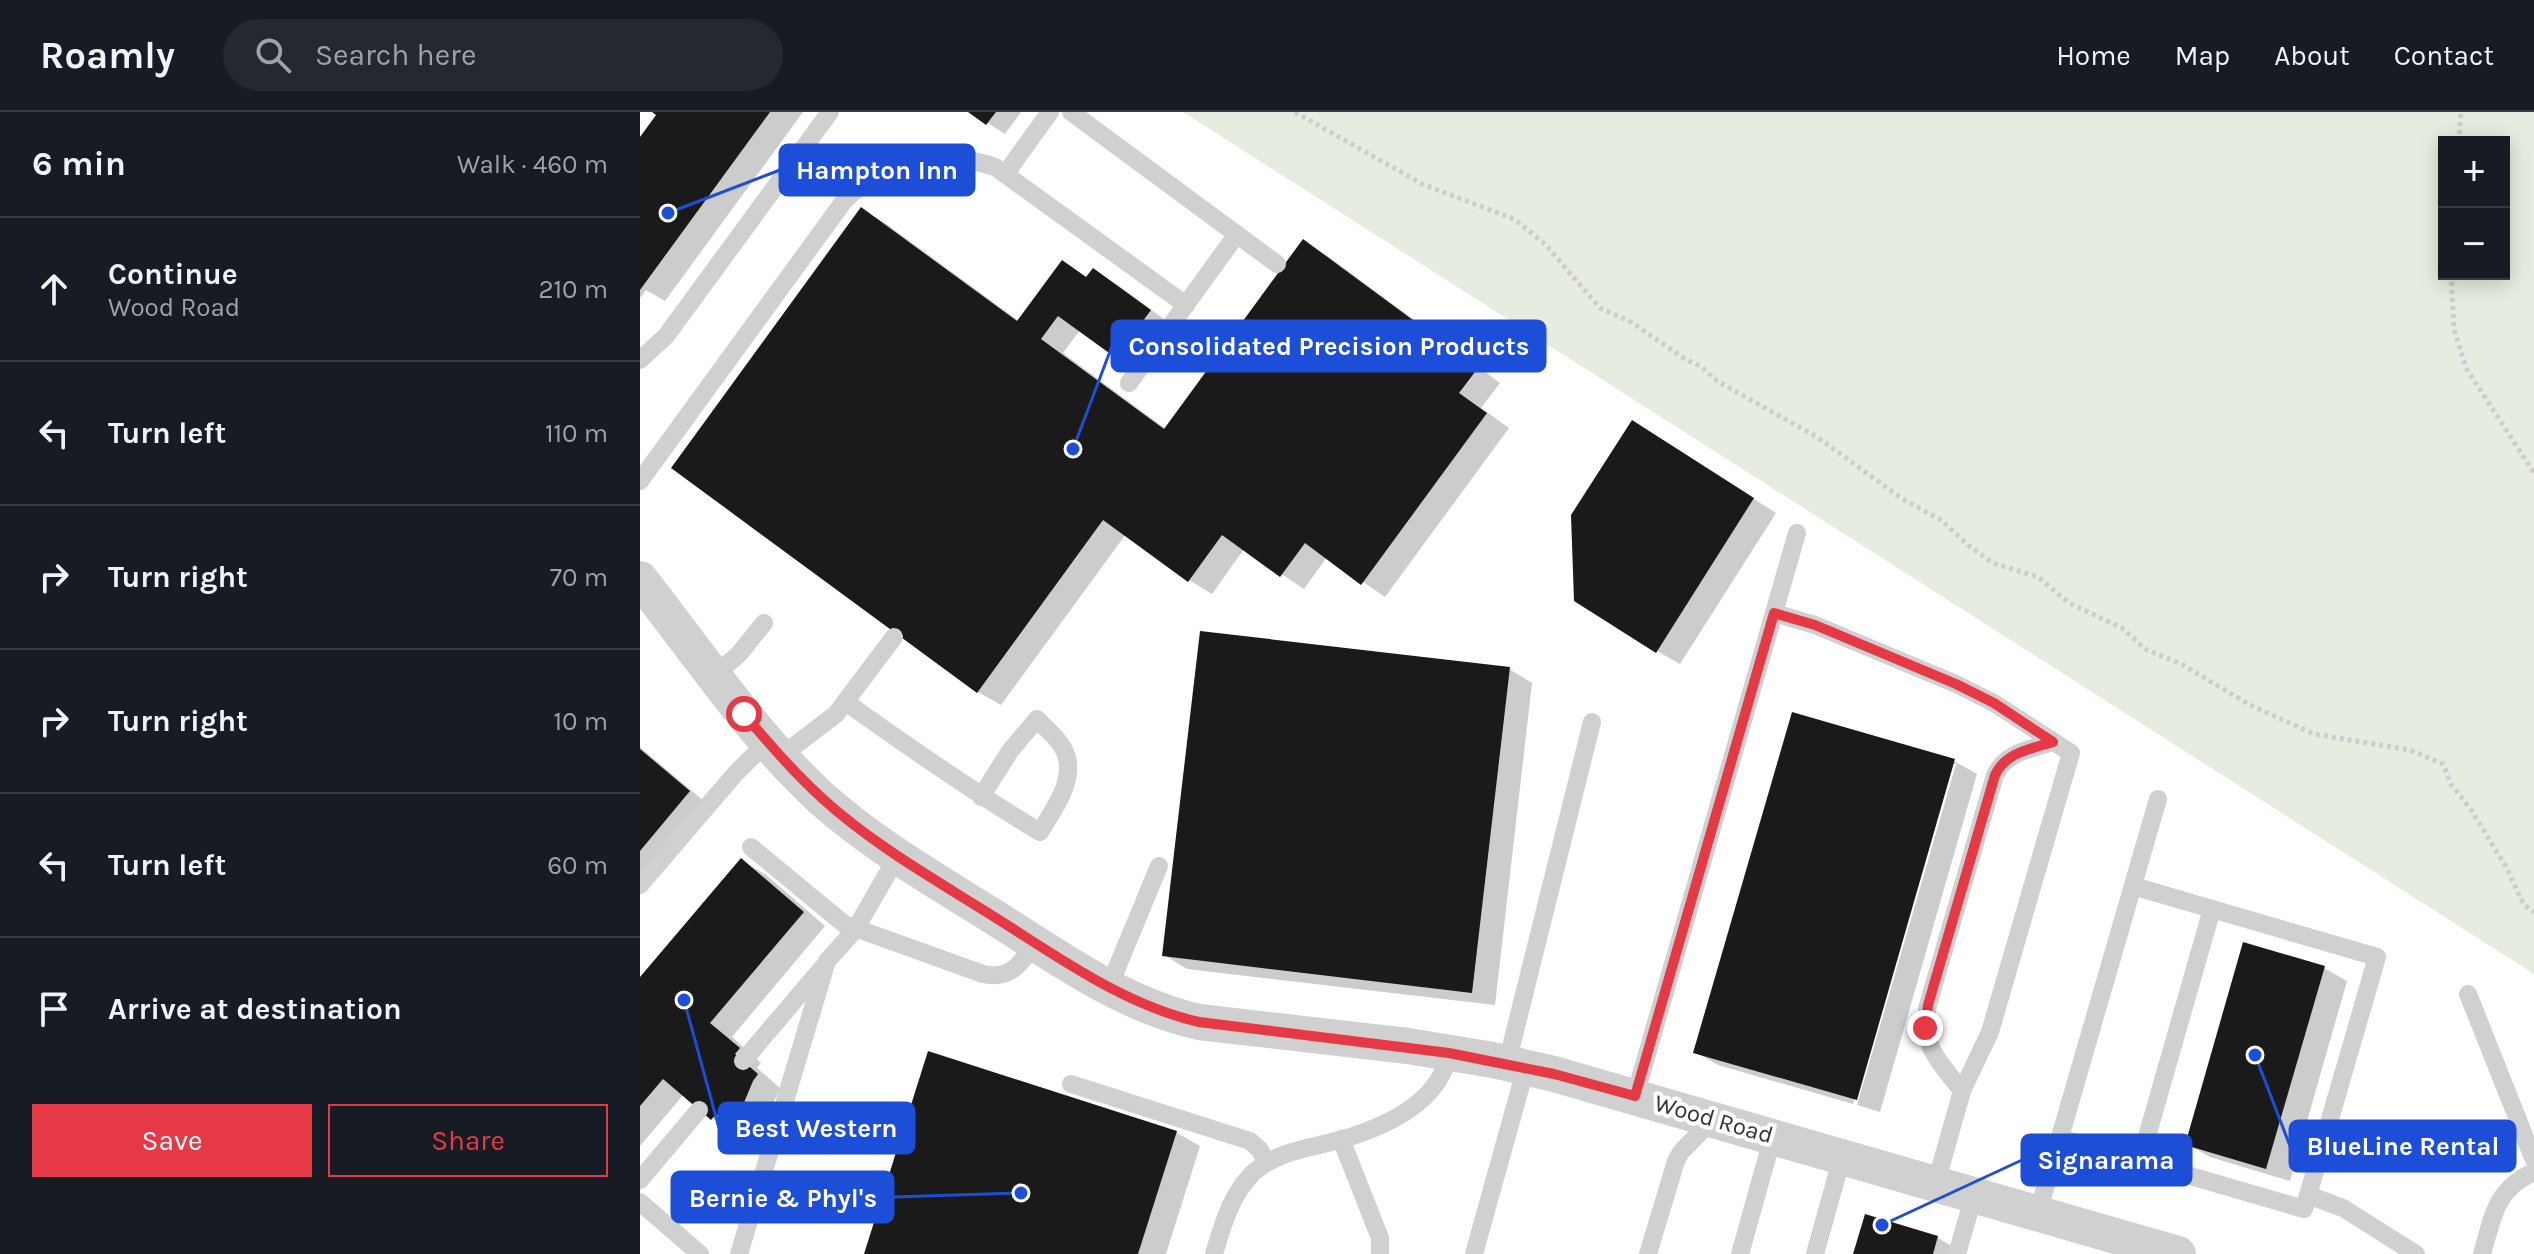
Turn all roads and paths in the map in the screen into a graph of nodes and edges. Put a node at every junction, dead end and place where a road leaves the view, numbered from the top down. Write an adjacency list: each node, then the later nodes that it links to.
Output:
1 (830, 112): 12 (lane)
2 (1050, 112): 7 (lane)
3 (1071, 112): 8 (lane)
4 (1295, 112): 34 (path)
5 (2461, 112): 6 (path)
6 (2459, 136)
7 (1006, 173): 11 (lane); 15 (lane)
8 (1237, 234): 9 (lane); 11 (lane)
9 (1277, 264)
10 (2451, 280): 14 (path)
11 (1186, 305): 13 (lane)
12 (640, 360)
13 (1129, 383)
14 (2534, 473)
15 (640, 481)
16 (1797, 533): 18 (lane)
17 (640, 579): 21 (street, Wood Road)
18 (1774, 613): 24 (lane); 45 (lane)
19 (764, 623): 21 (lane)
20 (894, 637): 22 (lane)
21 (715, 675): 25 (street, Wood Road)
22 (847, 703): 25 (lane); 26 (lane)
23 (1592, 722): 42 (lane)
24 (2053, 742): 44 (lane); 44 (lane)
25 (774, 749): 29 (street, Wood Road); 31 (lane)
26 (981, 797): 26 (lane)
27 (2158, 799): 32 (lane)
28 (751, 847): 35 (lane)
29 (898, 855): 35 (lane); 36 (street, Wood Road)
30 (1159, 866): 38 (lane)
31 (640, 885)
32 (2133, 886): 33 (lane); 49 (lane)
33 (2212, 909): 53 (lane); 59 (lane)
34 (2534, 912)
35 (855, 930): 36 (lane); 37 (lane)
36 (1035, 943): 38 (street, Wood Road)
37 (827, 961): 41 (lane); 64 (lane)
38 (1109, 987): 40 (street, Wood Road)
39 (2468, 994): 52 (lane)
40 (1449, 1053): 42 (street, Wood Road); 50 (lane)
41 (743, 1061)
42 (1517, 1065): 45 (street, Wood Road); 67 (lane)
43 (1071, 1084): 54 (lane)
44 (1962, 1091): 57 (lane)
45 (1635, 1096): 47 (street, Wood Road)
46 (699, 1110): 56 (lane)
47 (1713, 1119): 48 (street, Wood Road); 68 (lane)
48 (1773, 1136): 51 (street, Wood Road); 69 (lane)
49 (2060, 1138): 53 (lane); 61 (lane)
50 (1341, 1139): 54 (lane); 66 (lane)
51 (1842, 1157): 57 (street, Wood Road); 70 (lane)
52 (2534, 1160)
53 (2140, 1161): 59 (lane)
54 (1267, 1162): 65 (lane)
55 (2534, 1172): 73 (lane)
56 (640, 1180)
57 (1936, 1183): 58 (street, Wood Road)
58 (1974, 1195): 61 (street, Wood Road); 71 (lane)
59 (2308, 1195): 72 (lane)
60 (640, 1202): 63 (lane)
61 (2038, 1213): 62 (street, Wood Road)
62 (2158, 1251)
63 (700, 1254)
64 (739, 1254)
65 (1214, 1254)
66 (1380, 1254)
67 (1474, 1254)
68 (1648, 1254)
69 (1740, 1254)
70 (1815, 1254)
71 (1957, 1254)
72 (2416, 1254)
73 (2482, 1254)

